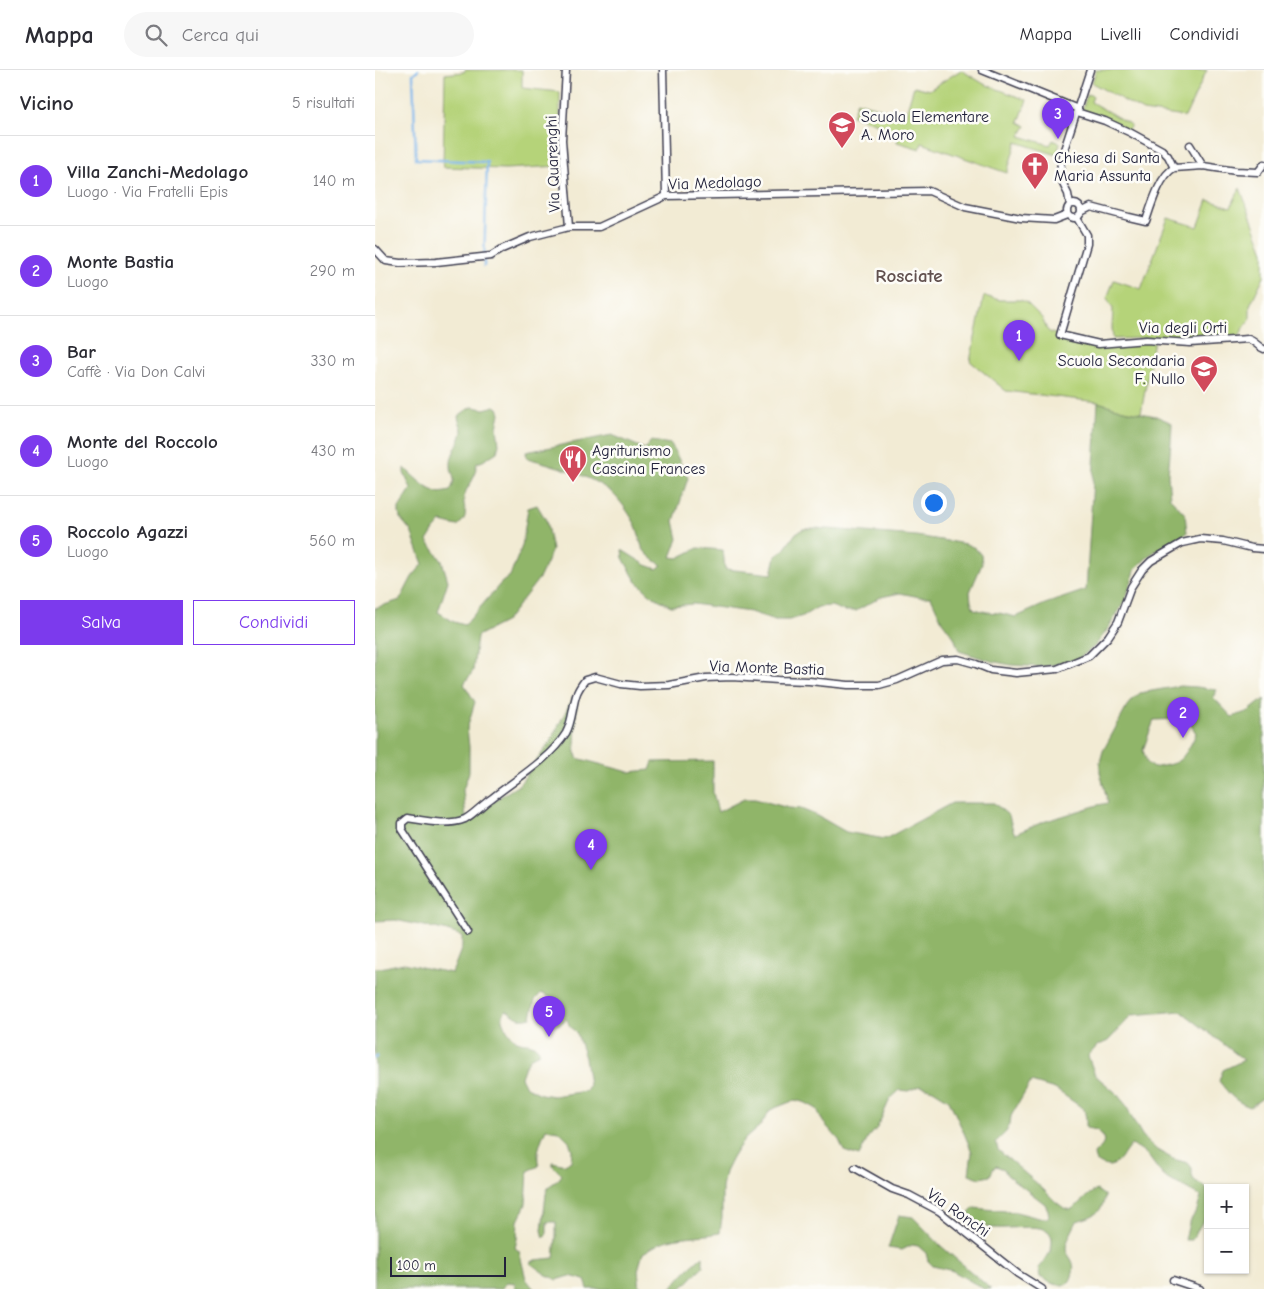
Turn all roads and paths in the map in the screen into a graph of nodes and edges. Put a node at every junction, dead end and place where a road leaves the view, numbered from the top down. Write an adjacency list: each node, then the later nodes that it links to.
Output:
1 (566, 70): 14 (street, Via Quarenghi)
2 (663, 70): 10 (street)
3 (981, 70): 5 (street)
4 (1090, 70): 5 (street)
5 (1078, 110): 9 (street); 11 (street)
6 (1190, 145): 8 (street)
7 (1264, 164): 8 (street)
8 (1203, 166): 9 (street)
9 (1175, 168): 13 (street)
10 (666, 196): 12 (street, Via Medolago); 14 (street, Via Medolago)
11 (1070, 205): 12 (street); 13 (street)
12 (1067, 215): 13 (street)
13 (1079, 215): 16 (street, Via degli Orti)
14 (569, 227): 15 (street, Via Medolago)
15 (375, 249)
16 (1264, 349)
17 (1264, 549): 18 (street, Via Monte Bastia)
18 (468, 932)
19 (855, 1168): 21 (street, Via Ronchi)
20 (1173, 1280): 22 (street)
21 (1042, 1289)
22 (1201, 1289)

